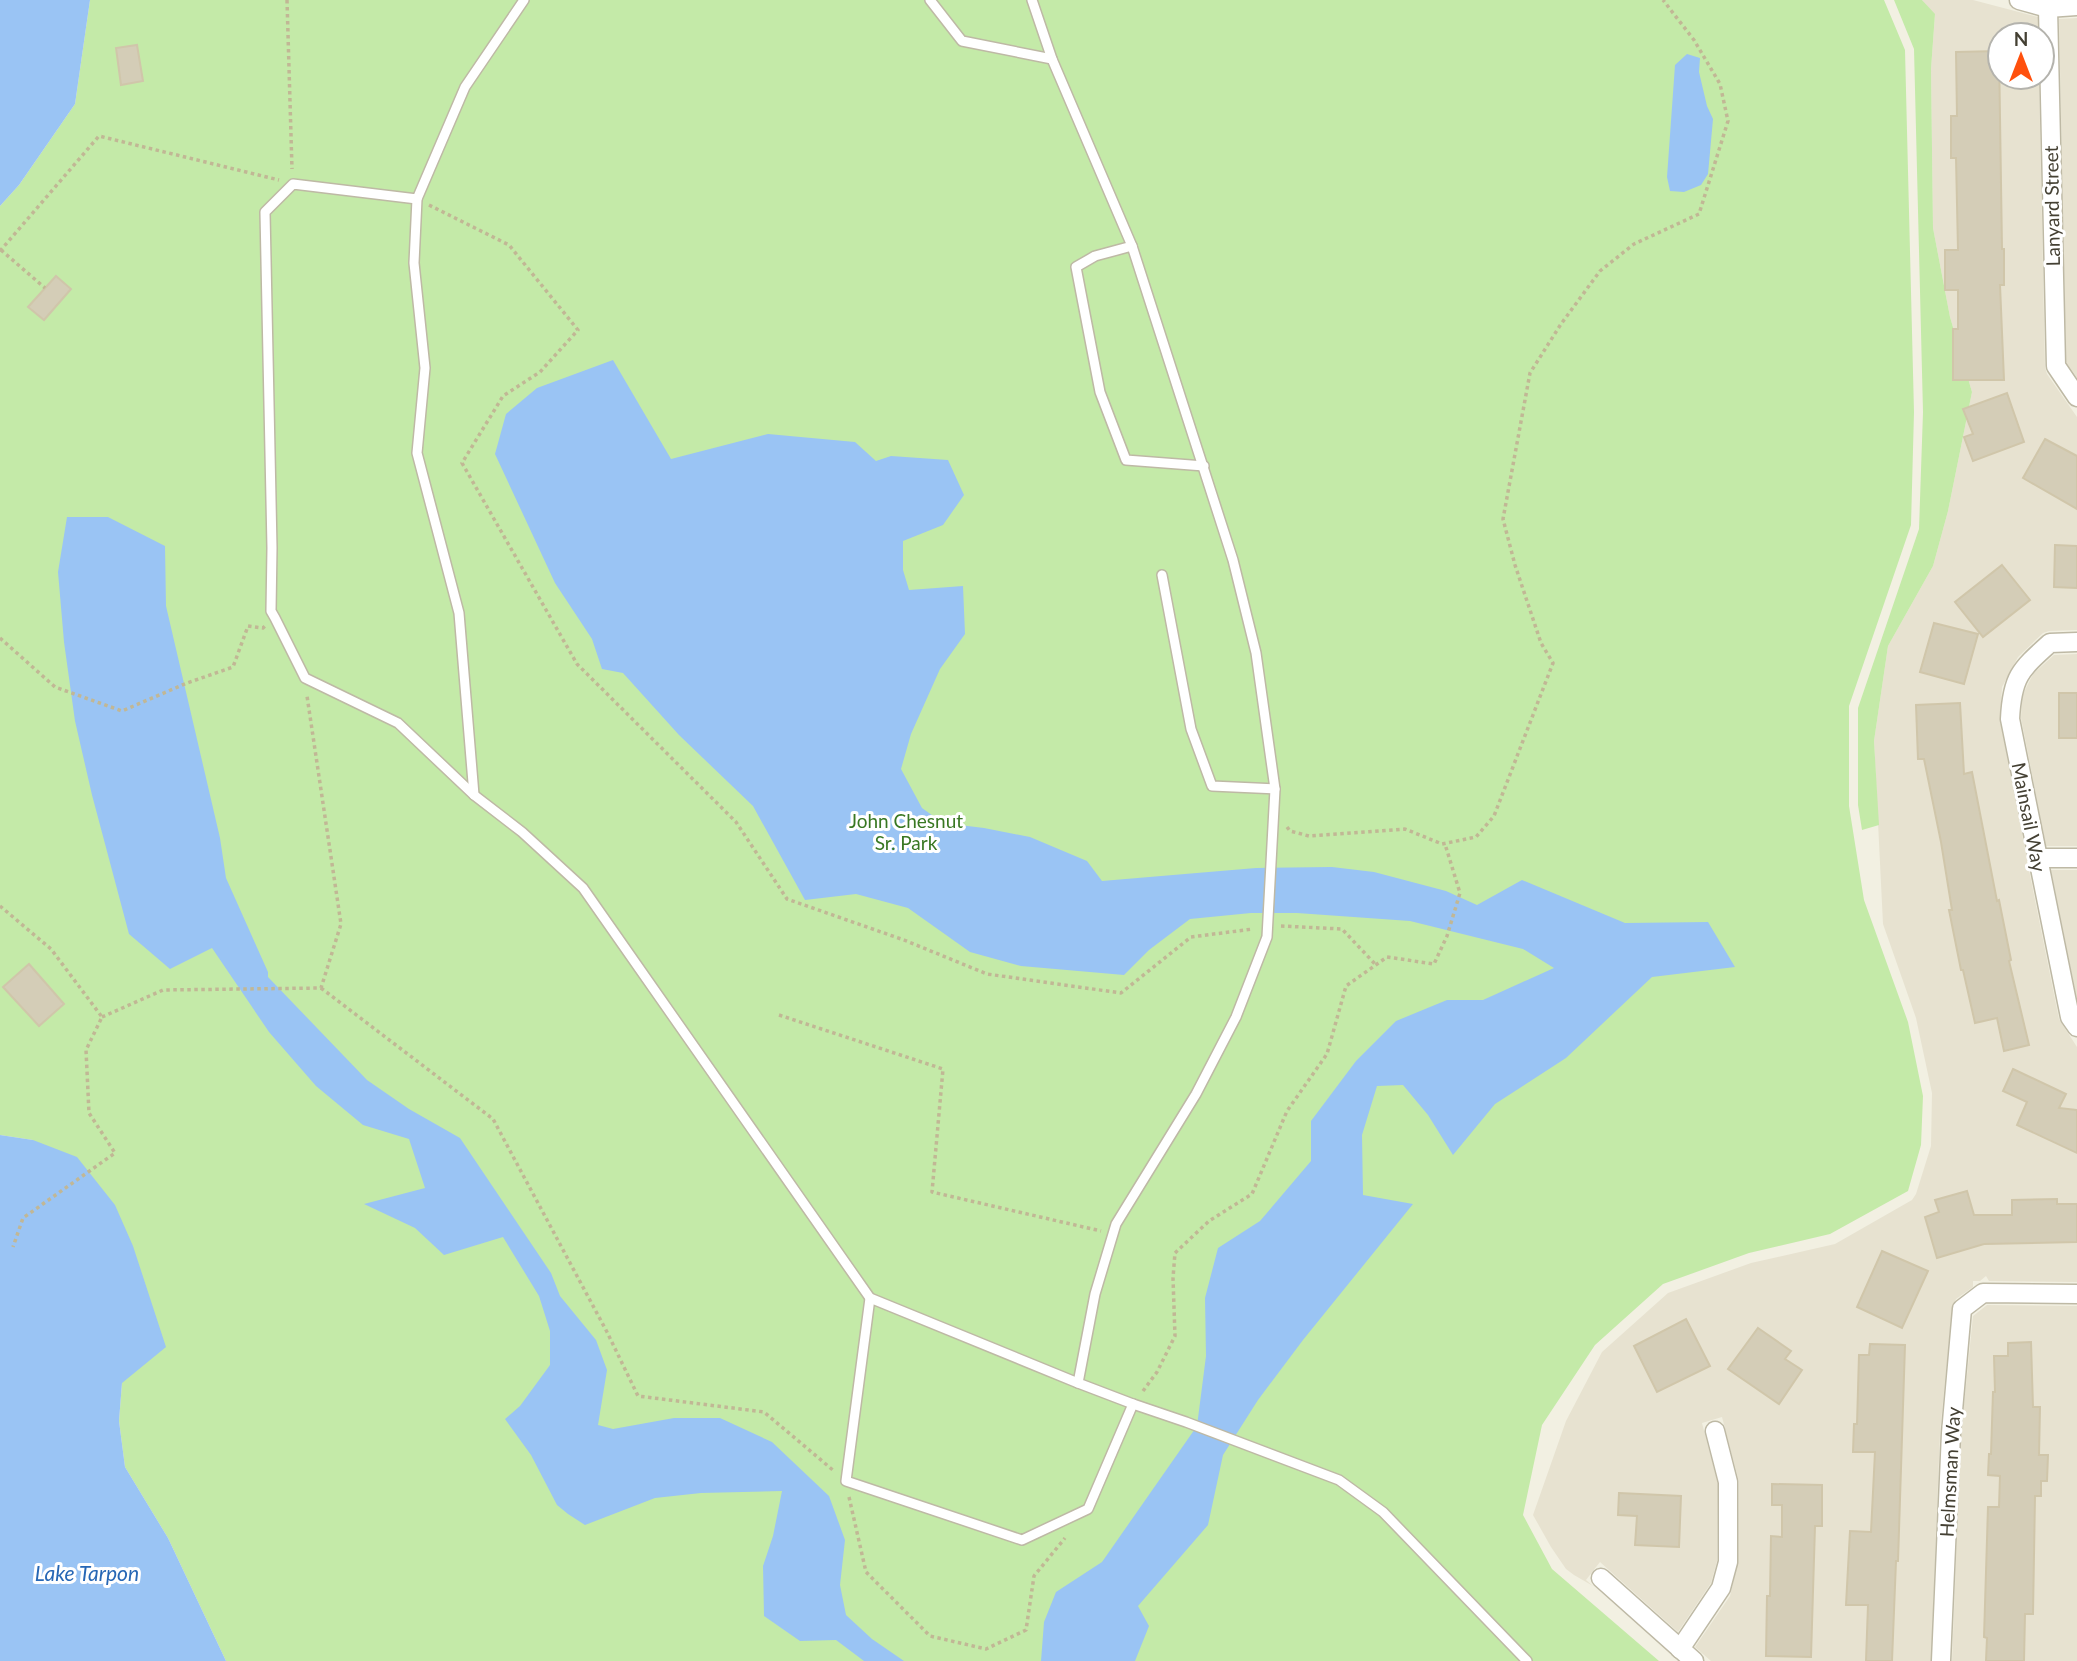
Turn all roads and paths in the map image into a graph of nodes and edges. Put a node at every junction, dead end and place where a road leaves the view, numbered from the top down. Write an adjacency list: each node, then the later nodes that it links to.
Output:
1 (287, 0): 10 (path)
2 (524, 0): 11 (lane)
3 (930, 0): 9 (lane)
4 (1032, 0): 9 (lane)
5 (1663, 0): 25 (path)
6 (2019, 0): 8 (street)
7 (2077, 6): 8 (street)
8 (2048, 8): 15 (street, Lanyard Street)
9 (1052, 59): 12 (lane)
10 (293, 184): 11 (lane); 13 (path); 18 (lane)
11 (417, 199): 23 (lane); 29 (path)
12 (1132, 246): 16 (lane); 16 (lane)
13 (1, 251): 14 (path)
14 (45, 288)
15 (2077, 397)
16 (1204, 466): 22 (lane)
17 (1162, 575): 22 (lane)
18 (275, 618): 19 (path); 21 (lane)
19 (0, 638)
20 (2077, 642): 26 (street, Mainsail Way)
21 (305, 678): 23 (lane); 31 (path)
22 (1275, 789): 24 (lane)
23 (474, 795): 38 (lane)
24 (1274, 813): 25 (path); 29 (lane)
25 (1445, 844): 30 (path)
26 (2038, 858): 27 (street); 34 (street, Mainsail Way)
27 (2077, 858)
28 (0, 906): 33 (path)
29 (1268, 923): 30 (path); 35 (lane)
30 (1376, 965): 40 (path)
31 (321, 988): 33 (path); 42 (path)
32 (779, 1015): 35 (path)
33 (102, 1017): 36 (path)
34 (2077, 1027)
35 (1113, 1234): 39 (lane)
36 (13, 1247)
37 (2077, 1294): 47 (street, Helmsman Way)
38 (870, 1298): 39 (lane); 42 (lane)
39 (1078, 1384): 40 (lane)
40 (1133, 1404): 42 (lane); 46 (lane)
41 (1715, 1431): 45 (street)
42 (846, 1481): 43 (path)
43 (1065, 1538)
44 (1601, 1578): 45 (street)
45 (1687, 1655)
46 (1527, 1661)
47 (1941, 1661)

